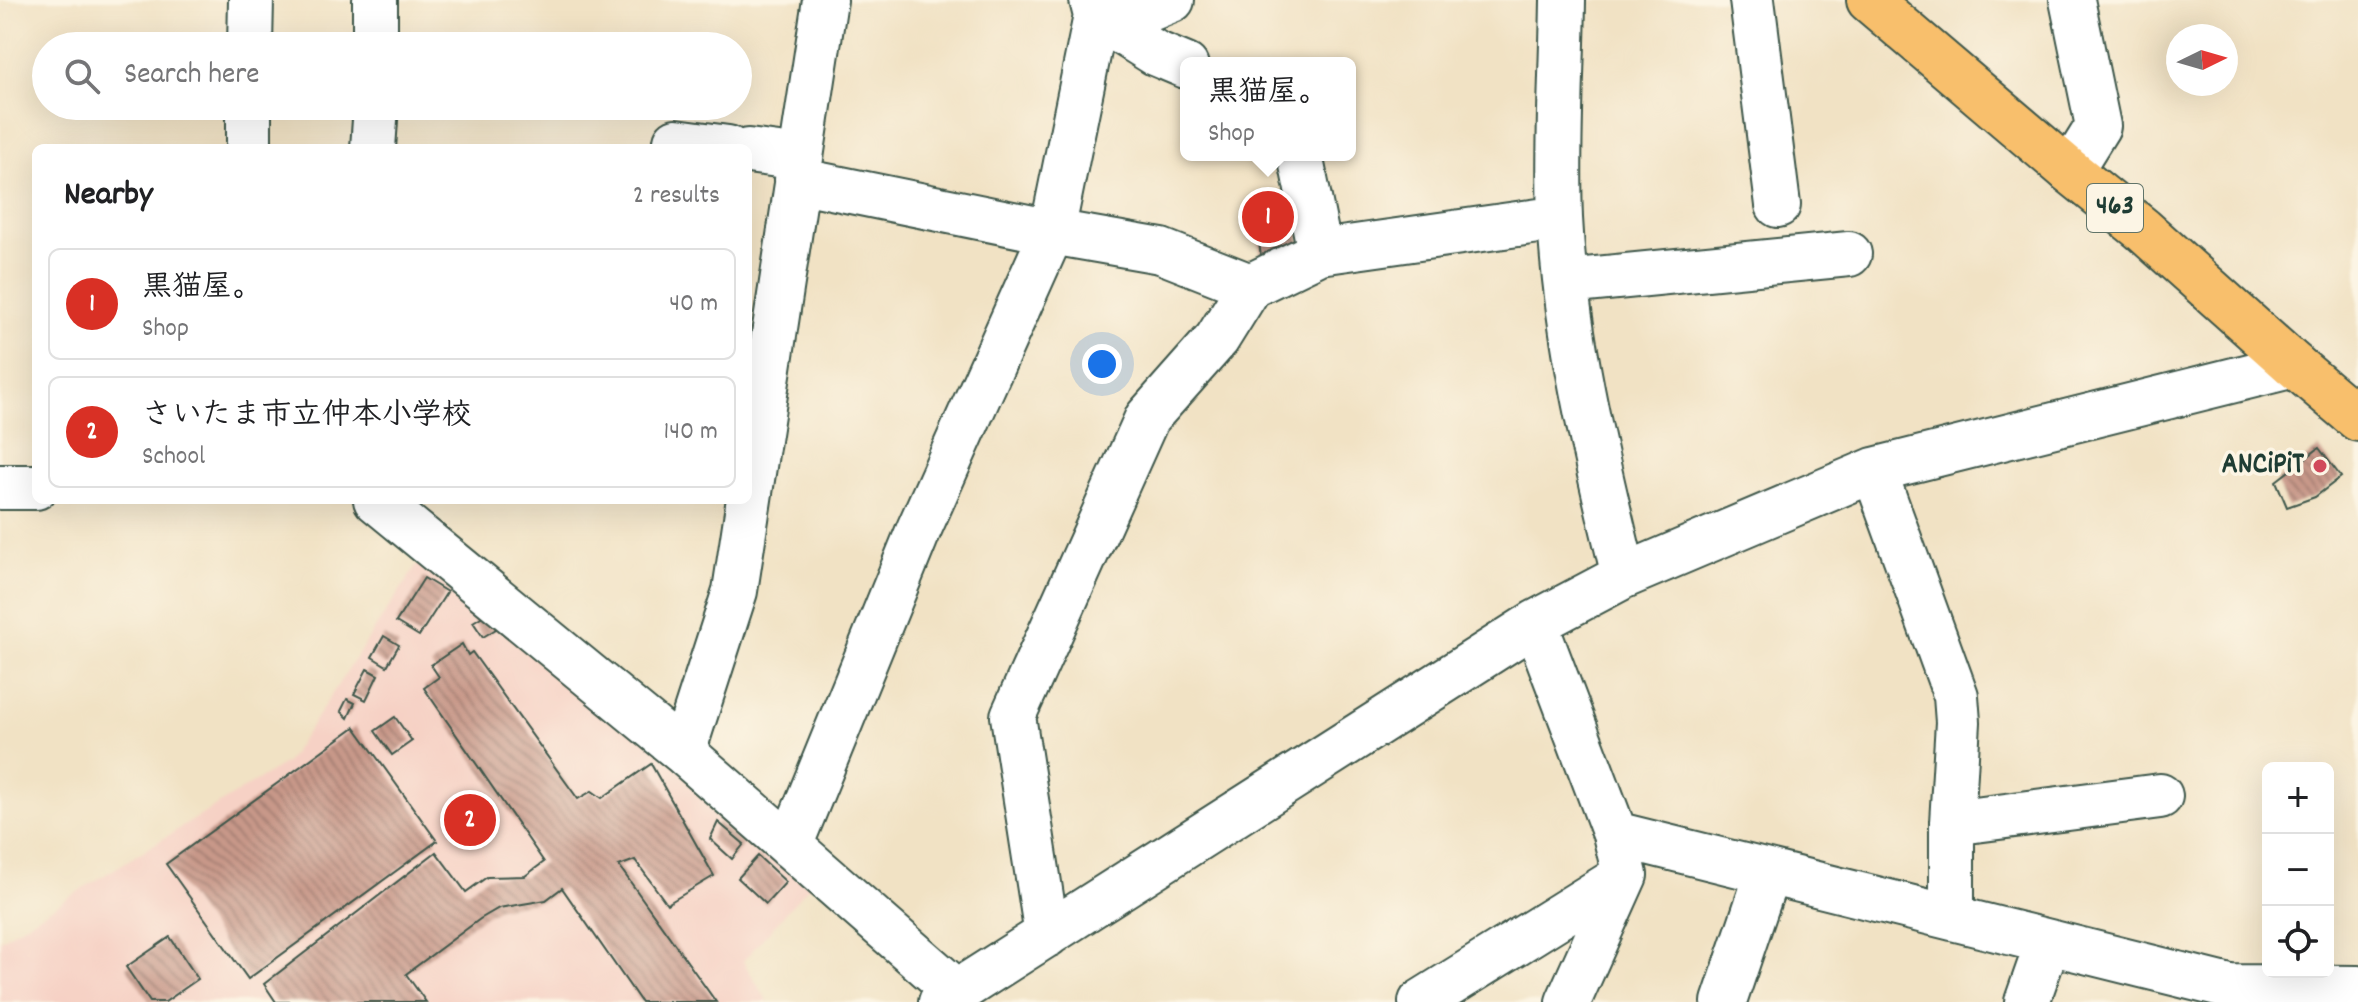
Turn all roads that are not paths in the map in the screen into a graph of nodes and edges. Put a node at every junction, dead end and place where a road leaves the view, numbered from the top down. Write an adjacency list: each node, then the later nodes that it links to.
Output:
1 (251, 0): 10 (street)
2 (375, 0): 11 (street)
3 (825, 0): 21 (street)
4 (1172, 0): 9 (street)
5 (1563, 0): 24 (street)
6 (1752, 0): 23 (street)
7 (1869, 0): 22 (highway, 463)
8 (2072, 0): 22 (street)
9 (1094, 8): 12 (street); 25 (street)
10 (250, 32)
11 (375, 32)
12 (1180, 63)
13 (249, 120): 16 (street)
14 (375, 120): 17 (street)
15 (676, 141): 18 (street)
16 (249, 144)
17 (373, 144)
18 (698, 144)
19 (752, 152): 21 (street)
20 (1301, 161): 26 (street)
21 (799, 169): 25 (street); 30 (street)
22 (2070, 171): 31 (highway, 463)
23 (1778, 205)
24 (1560, 218): 26 (street); 28 (street)
25 (1052, 232): 29 (street); 44 (street)
26 (1320, 252): 29 (street)
27 (1849, 254): 28 (street)
28 (1566, 282): 39 (street)
29 (1250, 286): 48 (street)
30 (764, 289): 33 (street)
31 (2294, 365): 32 (highway, 463); 34 (street)
32 (2351, 401)
33 (752, 414)
34 (1874, 470): 39 (street); 43 (street)
35 (0, 487): 36 (street)
36 (32, 487)
37 (381, 504): 41 (street)
38 (743, 504): 41 (street)
39 (1624, 576): 40 (street)
40 (1535, 623): 45 (street); 48 (street)
41 (683, 752): 44 (street)
42 (2160, 796): 43 (street)
43 (1952, 823): 47 (street)
44 (790, 846): 53 (street)
45 (1620, 854): 46 (street); 54 (street); 55 (street)
46 (1768, 872): 47 (street); 56 (street)
47 (1952, 918): 49 (street)
48 (1047, 935): 53 (street)
49 (2048, 942): 52 (street); 57 (street)
50 (2288, 980): 51 (street); 52 (street)
51 (2358, 988)
52 (2228, 994)
53 (949, 997)
54 (1421, 1002)
55 (1568, 1002)
56 (1724, 1002)
57 (2027, 1002)

